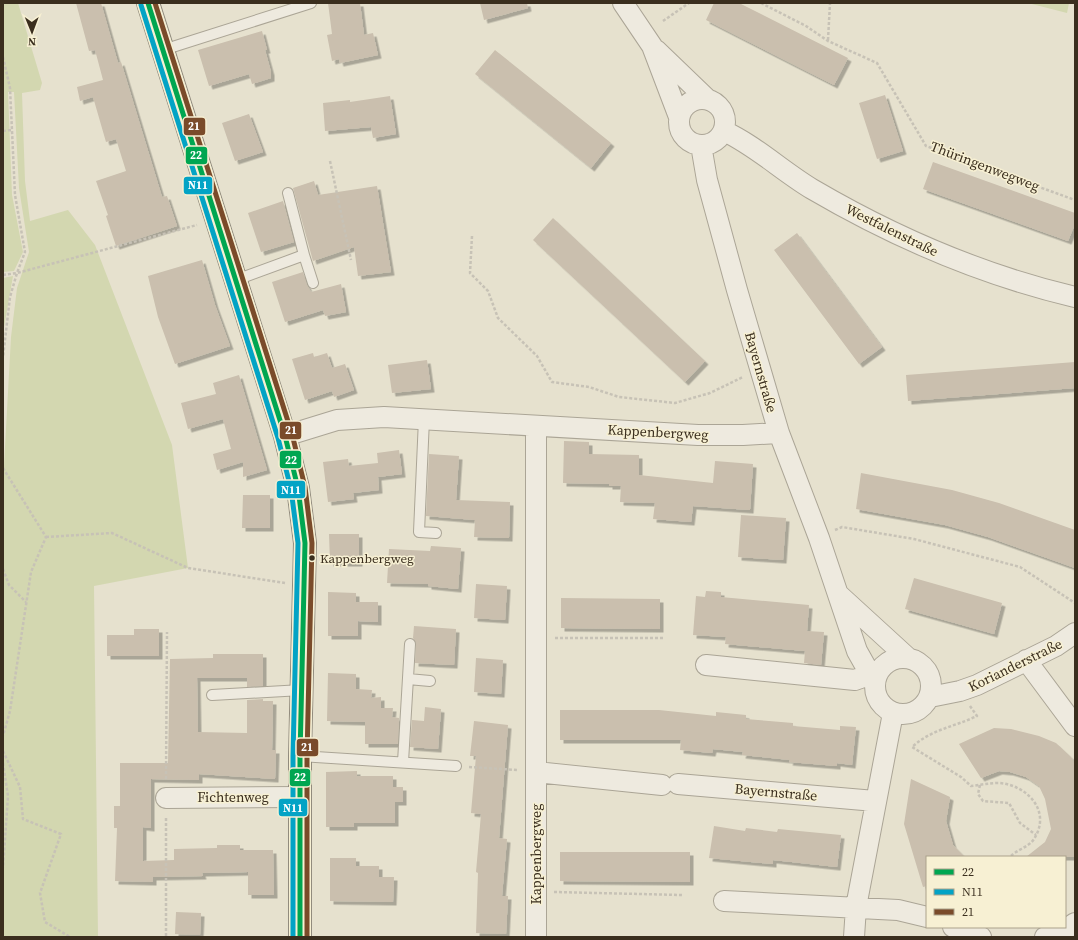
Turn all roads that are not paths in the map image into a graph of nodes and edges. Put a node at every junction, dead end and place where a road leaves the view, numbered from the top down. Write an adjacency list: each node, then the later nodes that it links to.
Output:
1 (148, 3): 5 (main road)
2 (311, 3): 5 (lane)
3 (624, 3): 4 (street)
4 (652, 46): 6 (street); 7 (street)
5 (163, 50): 12 (main road)
6 (708, 100): 7 (street); 8 (street)
7 (679, 117): 9 (street)
8 (724, 131): 9 (street); 14 (street, Westfalenstraße)
9 (701, 145): 17 (street, Bayernstraße)
10 (288, 193): 11 (lane)
11 (304, 255): 12 (lane); 13 (lane)
12 (236, 280): 18 (main road)
13 (313, 283)
14 (1075, 297)
15 (424, 419): 16 (street, Kappenbergweg); 18 (street, Kappenbergweg); 19 (lane)
16 (536, 426): 17 (street, Kappenbergweg); 37 (street, Kappenbergweg)
17 (780, 433): 20 (street, Bayernstraße)
18 (284, 436): 29 (main road)
19 (436, 533)
20 (838, 594): 23 (street, Bayernstraße); 27 (street, Bayernstraße)
21 (1075, 633): 24 (street, Korianderstraße)
22 (410, 644): 26 (lane)
23 (908, 658): 27 (street); 31 (street)
24 (1026, 660): 31 (street, Korianderstraße); 33 (street)
25 (706, 665): 27 (street)
26 (408, 679): 28 (lane); 35 (lane)
27 (872, 679): 32 (street)
28 (430, 681)
29 (302, 690): 30 (lane); 34 (main road)
30 (212, 695)
31 (930, 697): 32 (street)
32 (893, 713): 40 (street)
33 (1075, 726)
34 (300, 756): 35 (lane); 38 (main road)
35 (403, 762): 36 (lane)
36 (456, 766)
37 (536, 772): 40 (street, Bayernstraße); 47 (street, Kappenbergweg)
38 (300, 797): 39 (street, Fichtenweg); 46 (main road)
39 (166, 798)
40 (875, 801): 42 (street)
41 (724, 901): 42 (street)
42 (856, 907): 43 (street); 48 (street)
43 (926, 917)
44 (1075, 923): 50 (street)
45 (959, 932): 49 (street)
46 (300, 937)
47 (536, 937)
48 (854, 937)
49 (981, 937)
50 (1045, 937)

